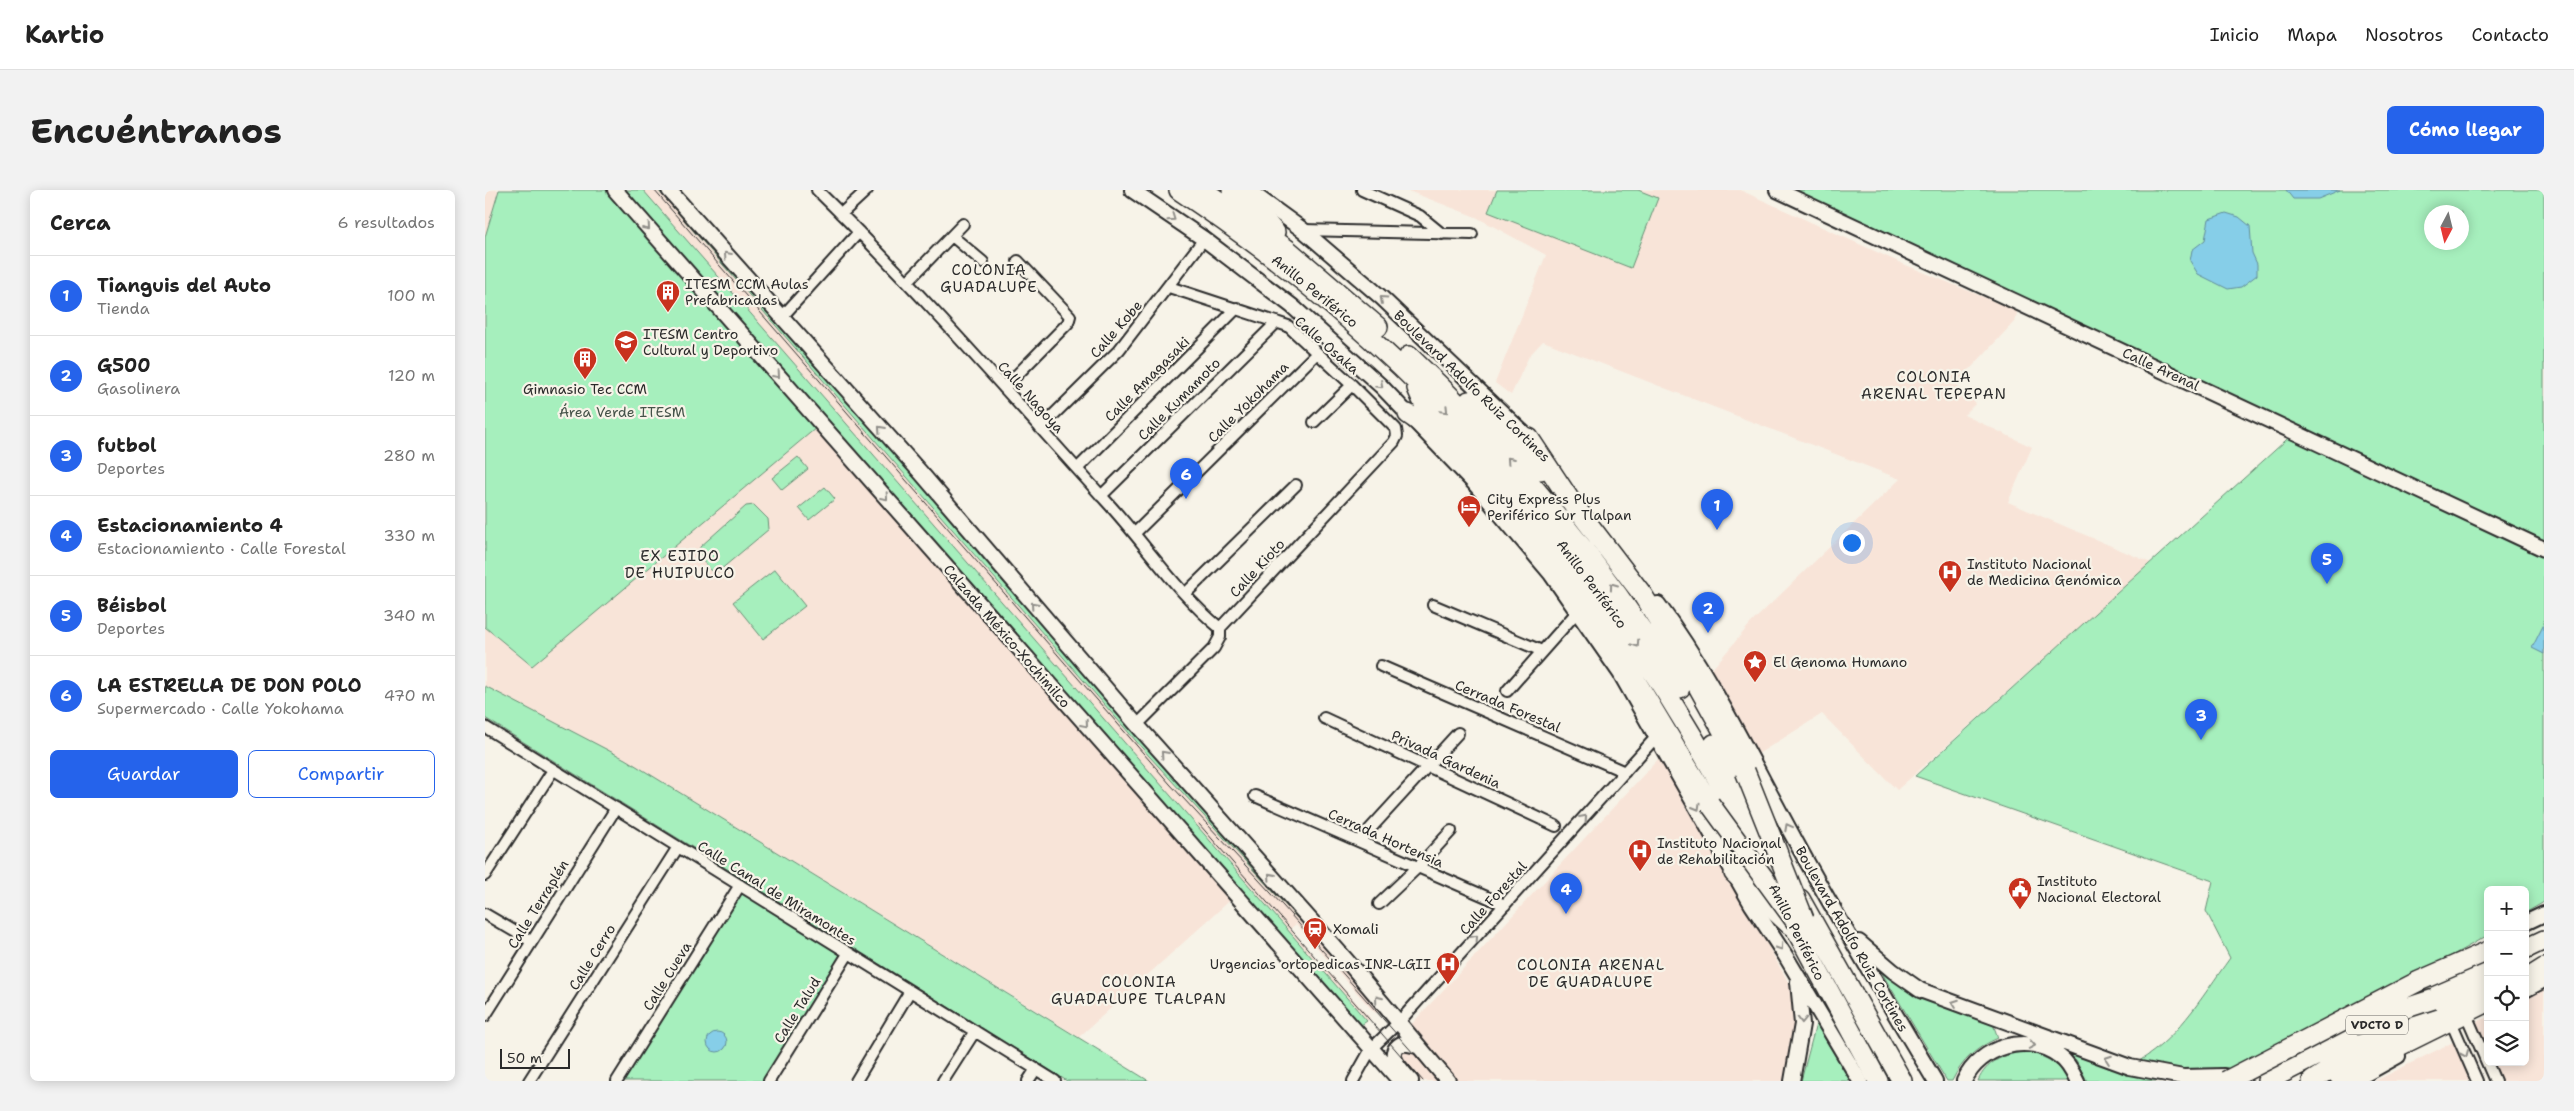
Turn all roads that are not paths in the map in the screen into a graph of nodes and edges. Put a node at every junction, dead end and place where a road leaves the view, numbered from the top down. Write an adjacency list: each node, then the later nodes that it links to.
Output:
1 (615, 190): 107 (main road, Calzada México-Xochimilco, one-way to 107)
2 (669, 190): 26 (main road, one-way to 2)
3 (817, 190): 12 (street, Calle Nagoya)
4 (867, 190): 12 (street)
5 (1132, 190): 19 (main road, one-way to 19)
6 (1179, 190): 29 (highway, Anillo Periférico)
7 (1203, 190): 20 (highway, Anillo Periférico)
8 (1232, 190): 20 (highway)
9 (1247, 190): 14 (main road, Boulevard Adolfo Ruiz Cortines)
10 (1362, 190): 16 (street)
11 (1777, 190): 43 (main road, Calle Arenal)
12 (841, 214): 15 (street, Calle Nagoya)
13 (963, 224): 18 (street)
14 (1303, 230): 16 (street); 36 (main road, Boulevard Adolfo Ruiz Cortines, one-way to 14)
15 (859, 232): 23 (street, Calle Nagoya); 26 (street)
16 (1442, 234): 17 (street)
17 (1472, 234)
18 (952, 236): 22 (street); 23 (street)
19 (1204, 239): 24 (street, Calle Kobe); 32 (main road, one-way to 32)
20 (1287, 249): 29 (highway, Anillo Periférico)
21 (1018, 261): 31 (street)
22 (983, 262)
23 (908, 281): 31 (street, Calle Nagoya)
24 (1169, 288): 25 (street, Calle Osaka); 34 (street, Calle Kobe)
25 (1237, 308): 27 (street, Calle Osaka); 37 (street, Calle Amagasaki)
26 (781, 318): 52 (main road, one-way to 26)
27 (1277, 322): 28 (street, Calle Osaka); 40 (street, Calle Kumamoto)
28 (1317, 353): 30 (street, Calle Osaka); 42 (street, Calle Yokohama)
29 (1423, 378): 38 (highway); 41 (highway); 74 (highway, Anillo Periférico, one-way to 74); 126 (highway, Anillo Periférico, one-way to 29)
30 (1352, 385): 33 (street); 35 (street, Calle Osaka)
31 (1004, 388): 34 (street, Calle Nagoya)
32 (1408, 414): 38 (highway); 46 (main road)
33 (1314, 422)
34 (1040, 428): 37 (street, Calle Nagoya)
35 (1395, 429): 47 (street, Calle Kioto)
36 (1529, 438): 41 (highway); 75 (main road, Boulevard Adolfo Ruiz Cortines, one-way to 36)
37 (1077, 469): 40 (street, Calle Nagoya)
38 (1479, 472): 74 (highway, bridge)
39 (1296, 486): 44 (street)
40 (1101, 496): 42 (street, Calle Nagoya)
41 (1570, 500): 74 (highway, bridge)
42 (1135, 533): 44 (street, Calle Nagoya)
43 (2544, 549)
44 (1185, 594): 47 (street, Calle Nagoya)
45 (1433, 605): 48 (street)
46 (1577, 612): 48 (street); 55 (main road)
47 (1220, 628): 52 (street, Calle Kioto)
48 (1542, 651): 50 (street)
49 (1381, 666): 58 (street, Cerrada Forestal)
50 (1507, 691)
51 (1324, 718): 56 (street, Privada Gardenia)
52 (1137, 725): 101 (main road, one-way to 52)
53 (487, 731): 57 (street, Calle Canal de Miramontes)
54 (1458, 733): 56 (street)
55 (1657, 736): 58 (street, Calle Forestal); 66 (main road, one-way to 66)
56 (1429, 766): 61 (street, Privada Gardenia); 63 (street)
57 (553, 770): 60 (street, Calle Canal de Miramontes); 67 (street)
58 (1625, 772): 70 (street, Calle Forestal, one-way to 58)
59 (1255, 796): 63 (street, Cerrada Hortensia)
60 (616, 808): 64 (street, Calle Canal de Miramontes); 78 (street, Calle Terraplén)
61 (1557, 826)
62 (1451, 831): 65 (street)
63 (1359, 841): 65 (street, Cerrada Hortensia)
64 (678, 847): 68 (street, Calle Canal de Miramontes); 110 (street, Calle Cerro)
65 (1418, 867): 69 (street); 70 (street, Cerrada Hortensia)
66 (1735, 873): 74 (highway); 89 (main road, one-way to 89)
67 (485, 876)
68 (740, 885): 84 (street, Calle Canal de Miramontes); 111 (street, Calle Cueva)
69 (1379, 904)
70 (1505, 905): 101 (street, Calle Forestal, one-way to 70)
71 (485, 914): 78 (street)
72 (2544, 914): 73 (main road)
73 (2529, 921)
74 (1798, 923): 123 (highway, Anillo Periférico); 124 (highway); 125 (highway)
75 (1843, 925): 99 (main road, one-way to 75); 127 (main road, Boulevard Adolfo Ruiz Cortines)
76 (2544, 926): 77 (highway)
77 (2529, 933)
78 (531, 941): 97 (street, Calle Terraplén)
79 (2544, 941): 80 (highway); 82 (highway)
80 (2529, 943)
81 (2484, 944): 88 (main road)
82 (2529, 949)
83 (2484, 953): 104 (highway, bridge)
84 (849, 954): 94 (street, Calle Canal de Miramontes); 112 (street, Calle Talud)
85 (2544, 954): 87 (highway)
86 (2484, 957): 88 (highway)
87 (2529, 962)
88 (2438, 966): 109 (main road)
89 (1795, 972): 121 (main road, one-way to 121); 122 (main road)
90 (2484, 972): 130 (highway, VDCTO D)
91 (2484, 973): 96 (highway)
92 (2484, 985): 96 (highway)
93 (2484, 985): 131 (highway, VDCTO D)
94 (910, 991): 103 (street, Calle Canal de Miramontes); 113 (street)
95 (2484, 1004): 133 (highway)
96 (2435, 1005): 104 (highway, bridge); 132 (highway)
97 (487, 1010)
98 (2484, 1011): 100 (main road)
99 (2000, 1019): 105 (main road); 109 (main road, one-way to 99)
100 (2468, 1019): 102 (main road); 136 (street)
101 (1398, 1023): 106 (main road); 107 (street, Calle Forestal)
102 (2453, 1026): 134 (main road); 135 (street, one-way to 135)
103 (975, 1031): 108 (street, Calle Canal de Miramontes); 114 (street)
104 (2311, 1038): 109 (highway, bridge)
105 (2010, 1045): 128 (main road); 129 (main road, one-way to 129)
106 (1417, 1046): 119 (main road); 120 (main road)
107 (1371, 1048): 117 (street, Calle Forestal); 118 (main road, Calzada México-Xochimilco)
108 (1036, 1069): 115 (street); 116 (street, Calle Canal de Miramontes)
109 (2222, 1079)
110 (529, 1081)
111 (617, 1081)
112 (769, 1081)
113 (856, 1081)
114 (943, 1081)
115 (1028, 1081)
116 (1055, 1081)
117 (1353, 1081)
118 (1400, 1081)
119 (1411, 1081)
120 (1448, 1081)
121 (1792, 1081)
122 (1859, 1081)
123 (1878, 1081)
124 (1885, 1081)
125 (1896, 1081)
126 (1902, 1081)
127 (1935, 1081)
128 (1964, 1081)
129 (2077, 1081)
130 (2267, 1081)
131 (2295, 1081)
132 (2312, 1081)
133 (2329, 1081)
134 (2353, 1081)
135 (2477, 1081)
136 (2495, 1081)

